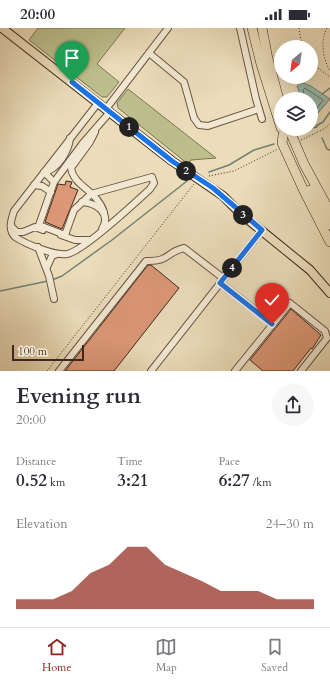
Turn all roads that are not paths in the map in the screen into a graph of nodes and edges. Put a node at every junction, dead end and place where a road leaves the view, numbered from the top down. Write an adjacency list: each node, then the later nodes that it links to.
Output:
1 (2, 28): 9 (main road)
2 (168, 28): 6 (street)
3 (240, 28): 10 (street)
4 (252, 28): 8 (highway)
5 (262, 28): 7 (highway)
6 (149, 53): 10 (street); 11 (street)
7 (277, 92)
8 (274, 101)
9 (98, 103): 11 (main road); 17 (street)
10 (259, 109): 12 (street)
11 (108, 110): 13 (street); 27 (main road)
12 (262, 119)
13 (96, 128): 18 (street); 21 (street)
14 (283, 136): 30 (highway)
15 (286, 136): 26 (highway)
16 (288, 136): 24 (highway)
17 (44, 172): 18 (street); 19 (street)
18 (54, 182): 20 (street)
19 (34, 185): 20 (street); 25 (street)
20 (51, 192): 22 (street)
21 (93, 193): 22 (street); 23 (street); 28 (street)
22 (82, 202): 23 (street)
23 (104, 212): 28 (street)
24 (330, 212)
25 (10, 225): 29 (street); 31 (street)
26 (330, 225)
27 (262, 230): 34 (street); 35 (main road)
28 (100, 231): 29 (street)
29 (89, 240): 32 (street)
30 (330, 242)
31 (38, 247): 32 (street); 33 (street)
32 (57, 254): 33 (street)
33 (46, 267): 38 (street)
34 (222, 281): 39 (street); 40 (street); 41 (street)
35 (320, 282): 36 (main road); 37 (main road)
36 (330, 293)
37 (330, 298)
38 (54, 299)
39 (272, 324): 42 (street); 43 (street)
40 (59, 371)
41 (151, 371)
42 (235, 371)
43 (301, 371)

